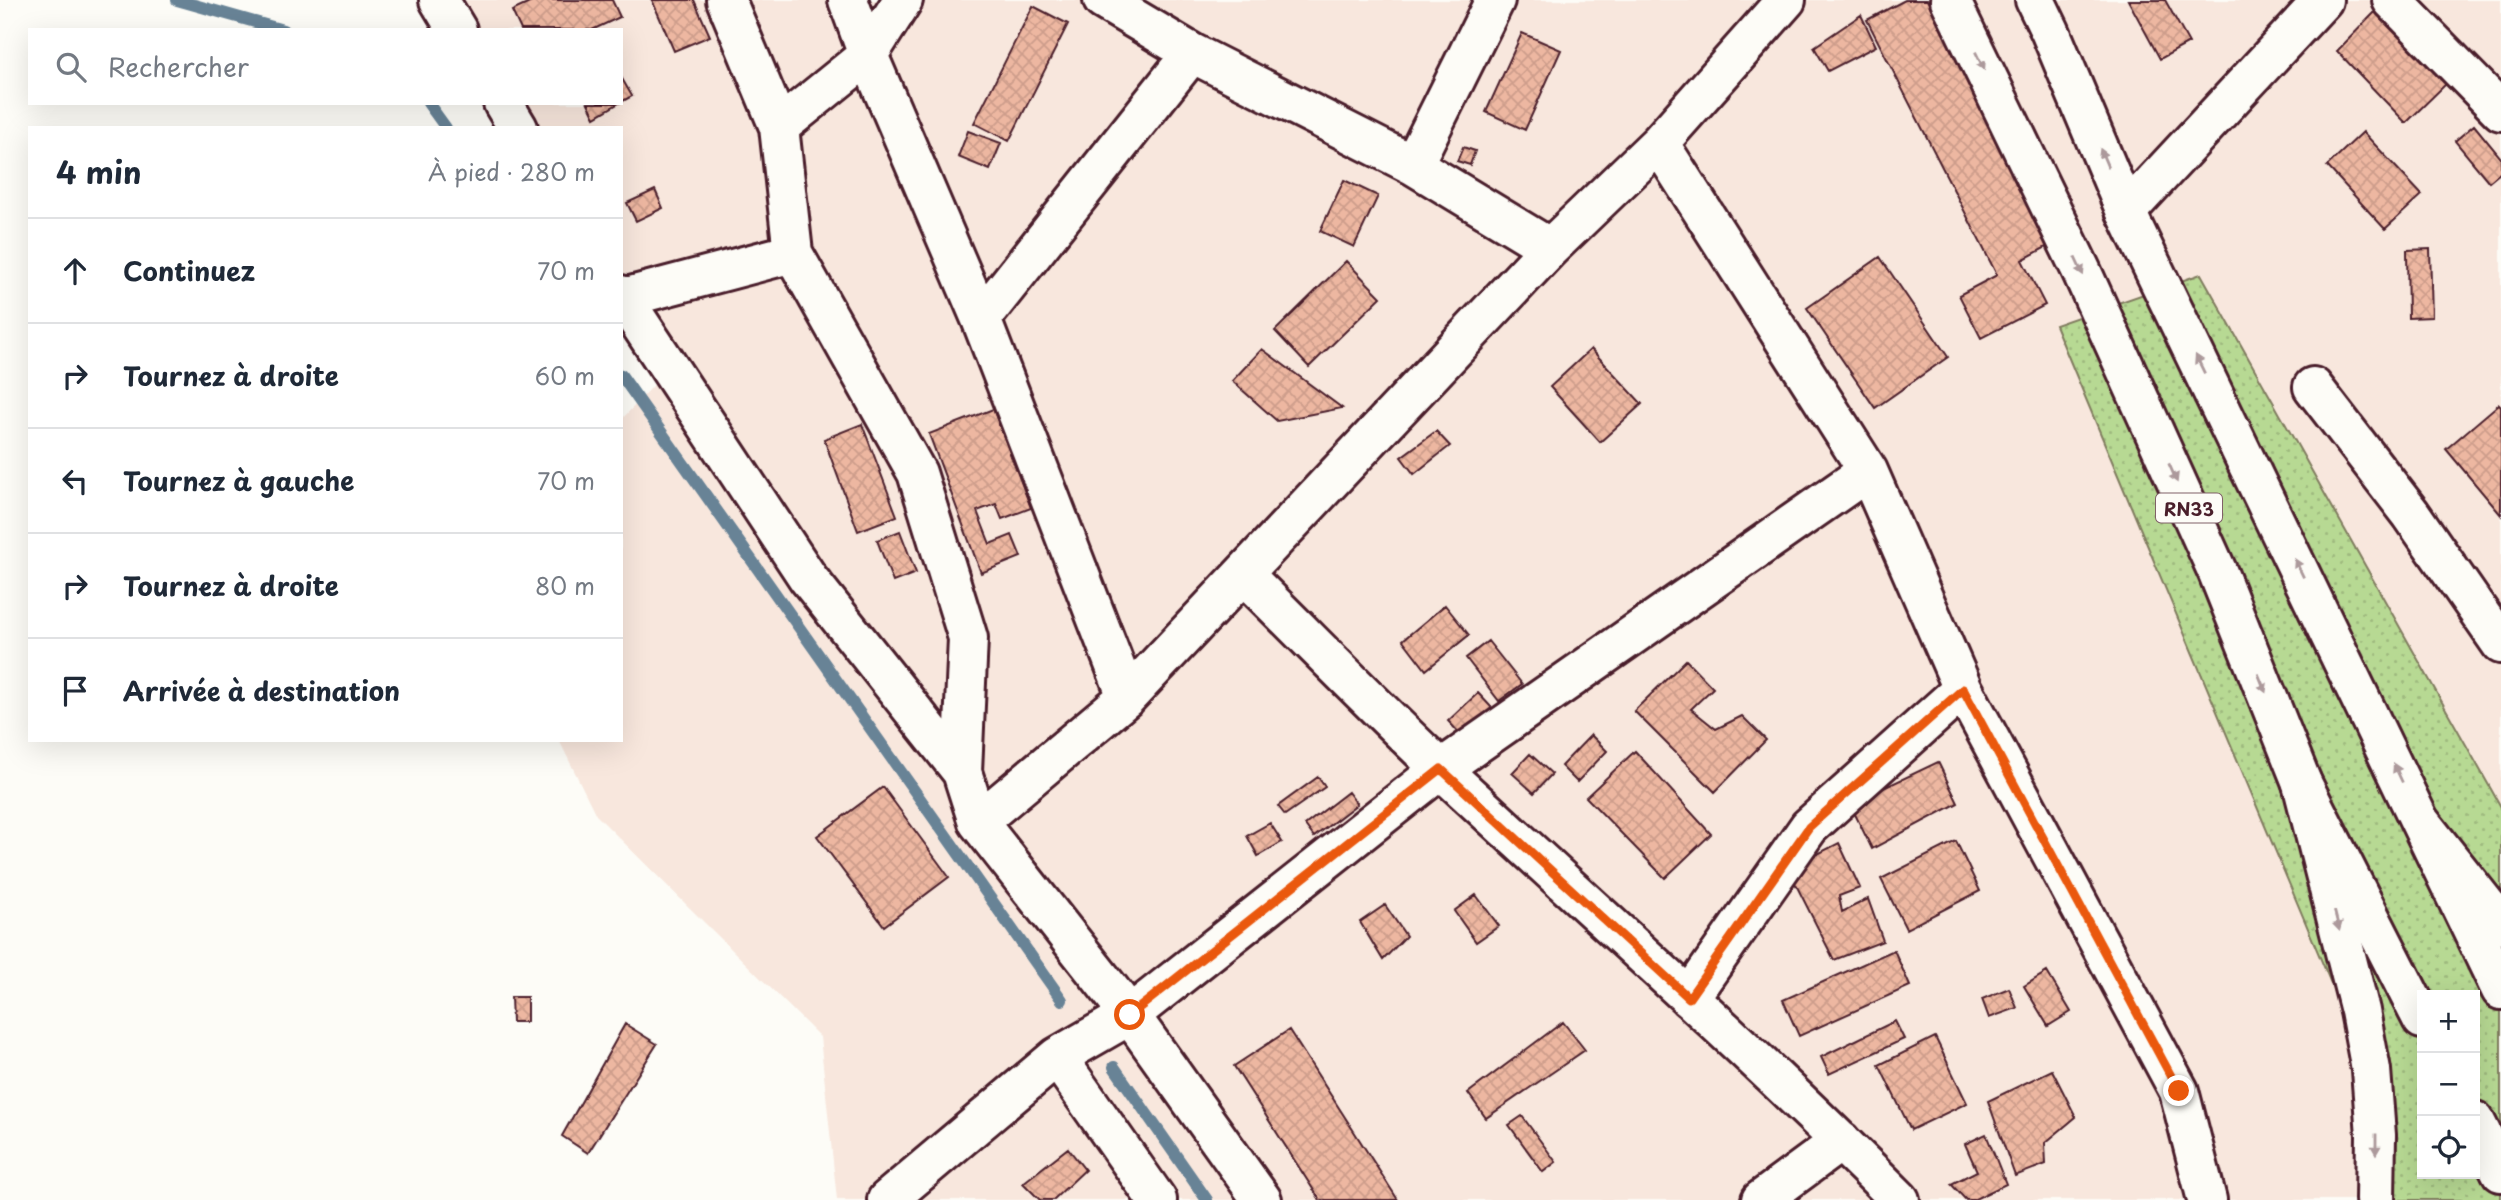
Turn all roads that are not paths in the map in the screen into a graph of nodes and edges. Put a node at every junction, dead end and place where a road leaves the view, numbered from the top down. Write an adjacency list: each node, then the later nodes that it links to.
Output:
1 (439, 0): 12 (main road)
2 (726, 0): 18 (main road)
3 (848, 0): 14 (main road)
4 (903, 0): 14 (main road)
5 (1103, 0): 13 (main road)
6 (1495, 0): 20 (main road)
7 (1786, 0): 19 (main road)
8 (1950, 0): 35 (main road, RN33, one-way to 35)
9 (2035, 0): 21 (main road, one-way to 9)
10 (2323, 0): 21 (main road)
11 (2392, 0): 16 (main road)
12 (456, 28)
13 (1192, 53): 20 (main road); 26 (main road)
14 (868, 55): 18 (main road); 26 (main road)
15 (504, 105): 17 (main road)
16 (2501, 111)
17 (517, 126)
18 (779, 127): 23 (main road)
19 (1659, 144): 22 (main road); 28 (main road)
20 (1413, 164): 22 (main road)
21 (2126, 212): 37 (main road, one-way to 21)
22 (1550, 248): 29 (main road)
23 (793, 253): 24 (main road); 34 (main road)
24 (623, 296)
25 (623, 298): 34 (main road)
26 (981, 319): 32 (main road)
27 (2313, 387): 30 (main road)
28 (1868, 471): 31 (main road); 33 (main road)
29 (1244, 575): 32 (main road); 33 (main road)
30 (2501, 644)
31 (1963, 689): 40 (main road); 52 (main road)
32 (1127, 697): 36 (main road)
33 (1441, 769): 40 (main road); 42 (main road)
34 (962, 772): 36 (main road)
35 (2302, 783): 41 (main road, RN33); 53 (main road, one-way to 53)
36 (978, 821): 42 (main road)
37 (2422, 824): 38 (main road); 39 (main road)
38 (2501, 924)
39 (2501, 990)
40 (1689, 998): 45 (main road)
41 (2417, 1008)
42 (1130, 1015): 43 (main road); 49 (main road)
43 (1057, 1057): 47 (main road); 48 (main road)
44 (2480, 1131): 46 (main road)
45 (1841, 1141): 50 (main road); 51 (main road)
46 (2501, 1172)
47 (887, 1200)
48 (1157, 1200)
49 (1262, 1200)
50 (1761, 1200)
51 (1900, 1200)
52 (2207, 1200)
53 (2375, 1200)

